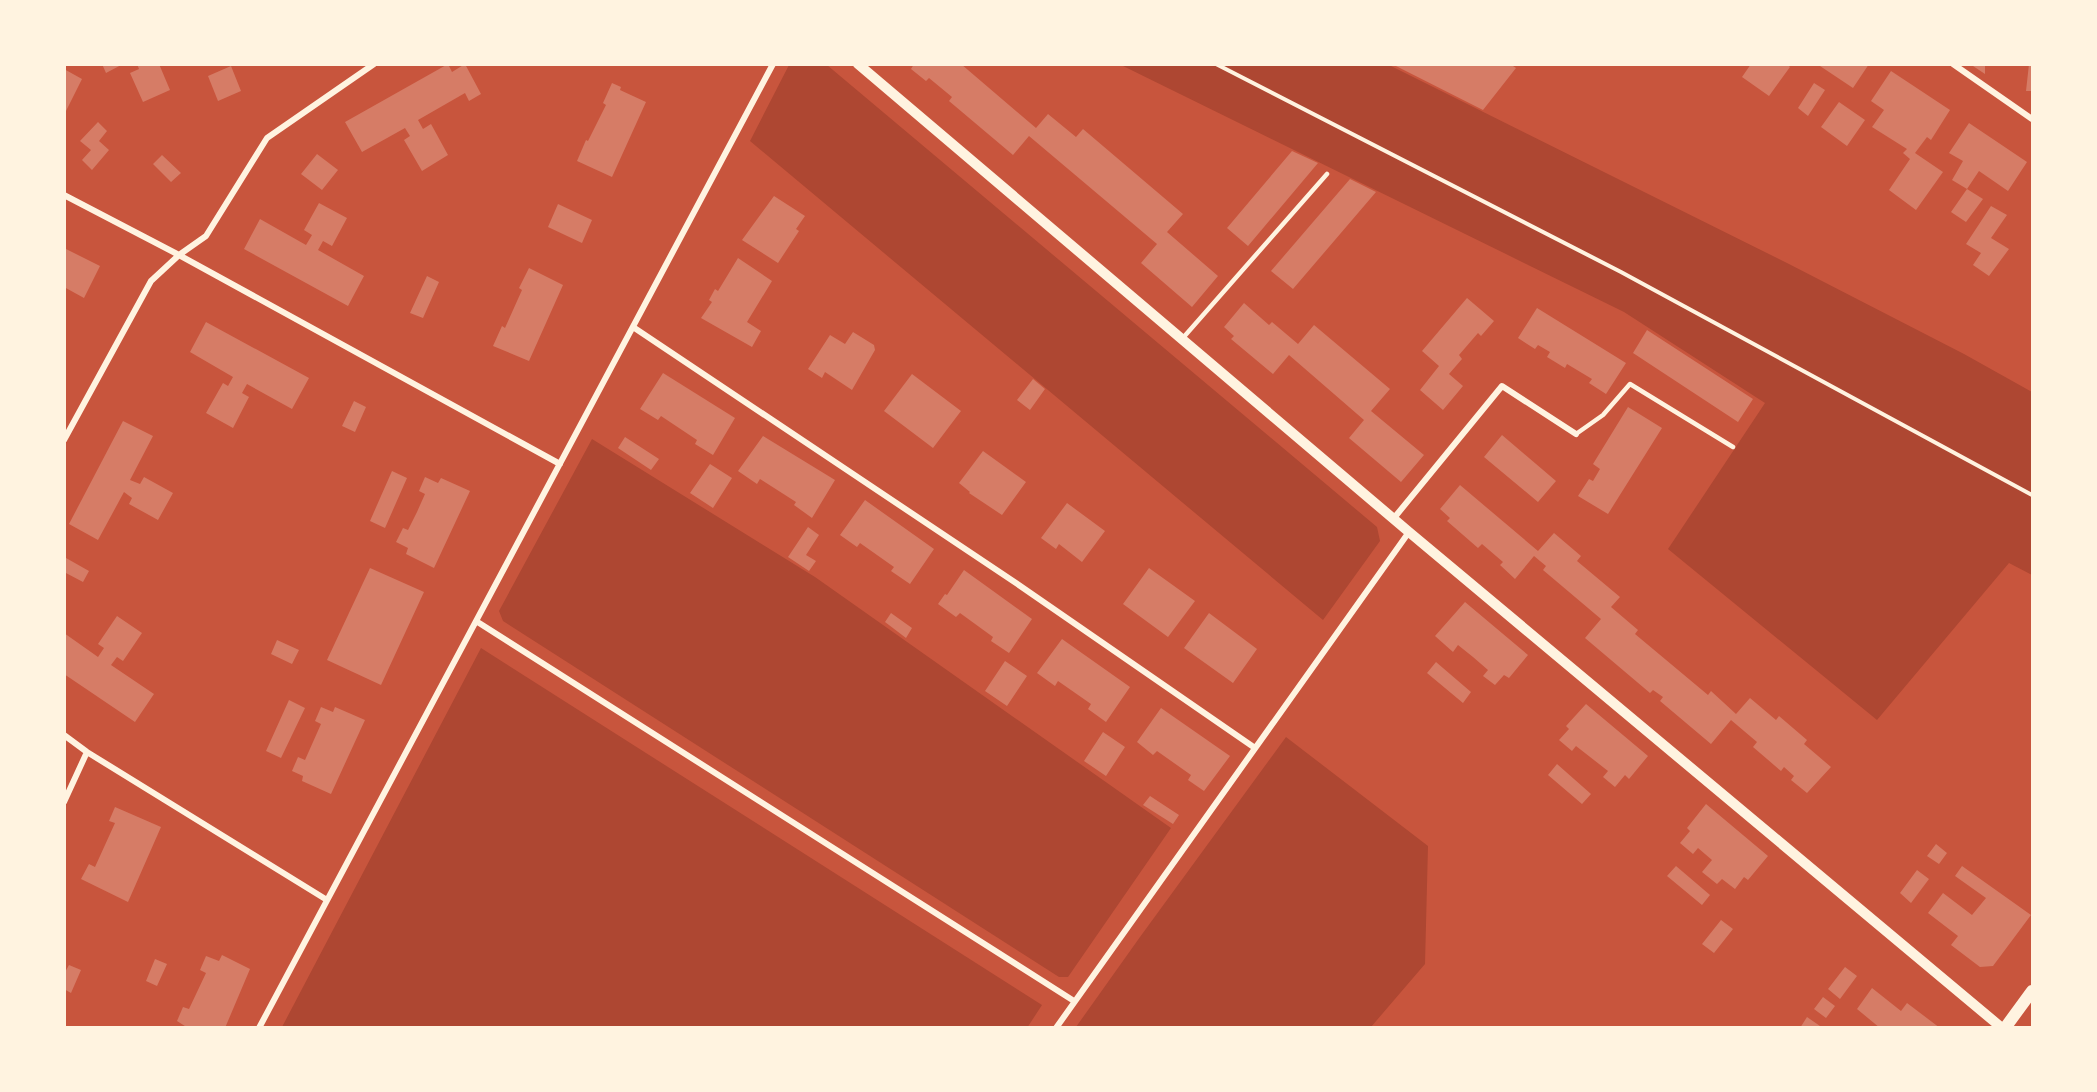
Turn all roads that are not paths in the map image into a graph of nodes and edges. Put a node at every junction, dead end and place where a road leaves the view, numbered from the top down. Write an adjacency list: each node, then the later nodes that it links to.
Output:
1 (374, 64): 8 (street)
2 (773, 64): 9 (street)
3 (858, 64): 10 (street)
4 (1953, 64): 5 (street)
5 (2032, 118)
6 (1327, 174): 10 (lane)
7 (64, 195): 8 (street)
8 (179, 255): 12 (street); 14 (street)
9 (633, 327): 14 (street); 19 (street)
10 (1181, 340): 15 (street)
11 (1576, 434): 13 (lane); 15 (street)
12 (64, 440)
13 (1733, 447)
14 (560, 464): 17 (street)
15 (1394, 519): 16 (street)
16 (1409, 532): 19 (street); 27 (street)
17 (476, 621): 22 (street); 24 (street)
18 (64, 735): 20 (street)
19 (1255, 748): 24 (street)
20 (87, 752): 21 (street); 22 (street)
21 (64, 802)
22 (327, 900): 25 (street)
23 (2032, 991): 27 (main road)
24 (1074, 1001): 26 (street)
25 (259, 1028)
26 (1056, 1028)
27 (2003, 1028)

